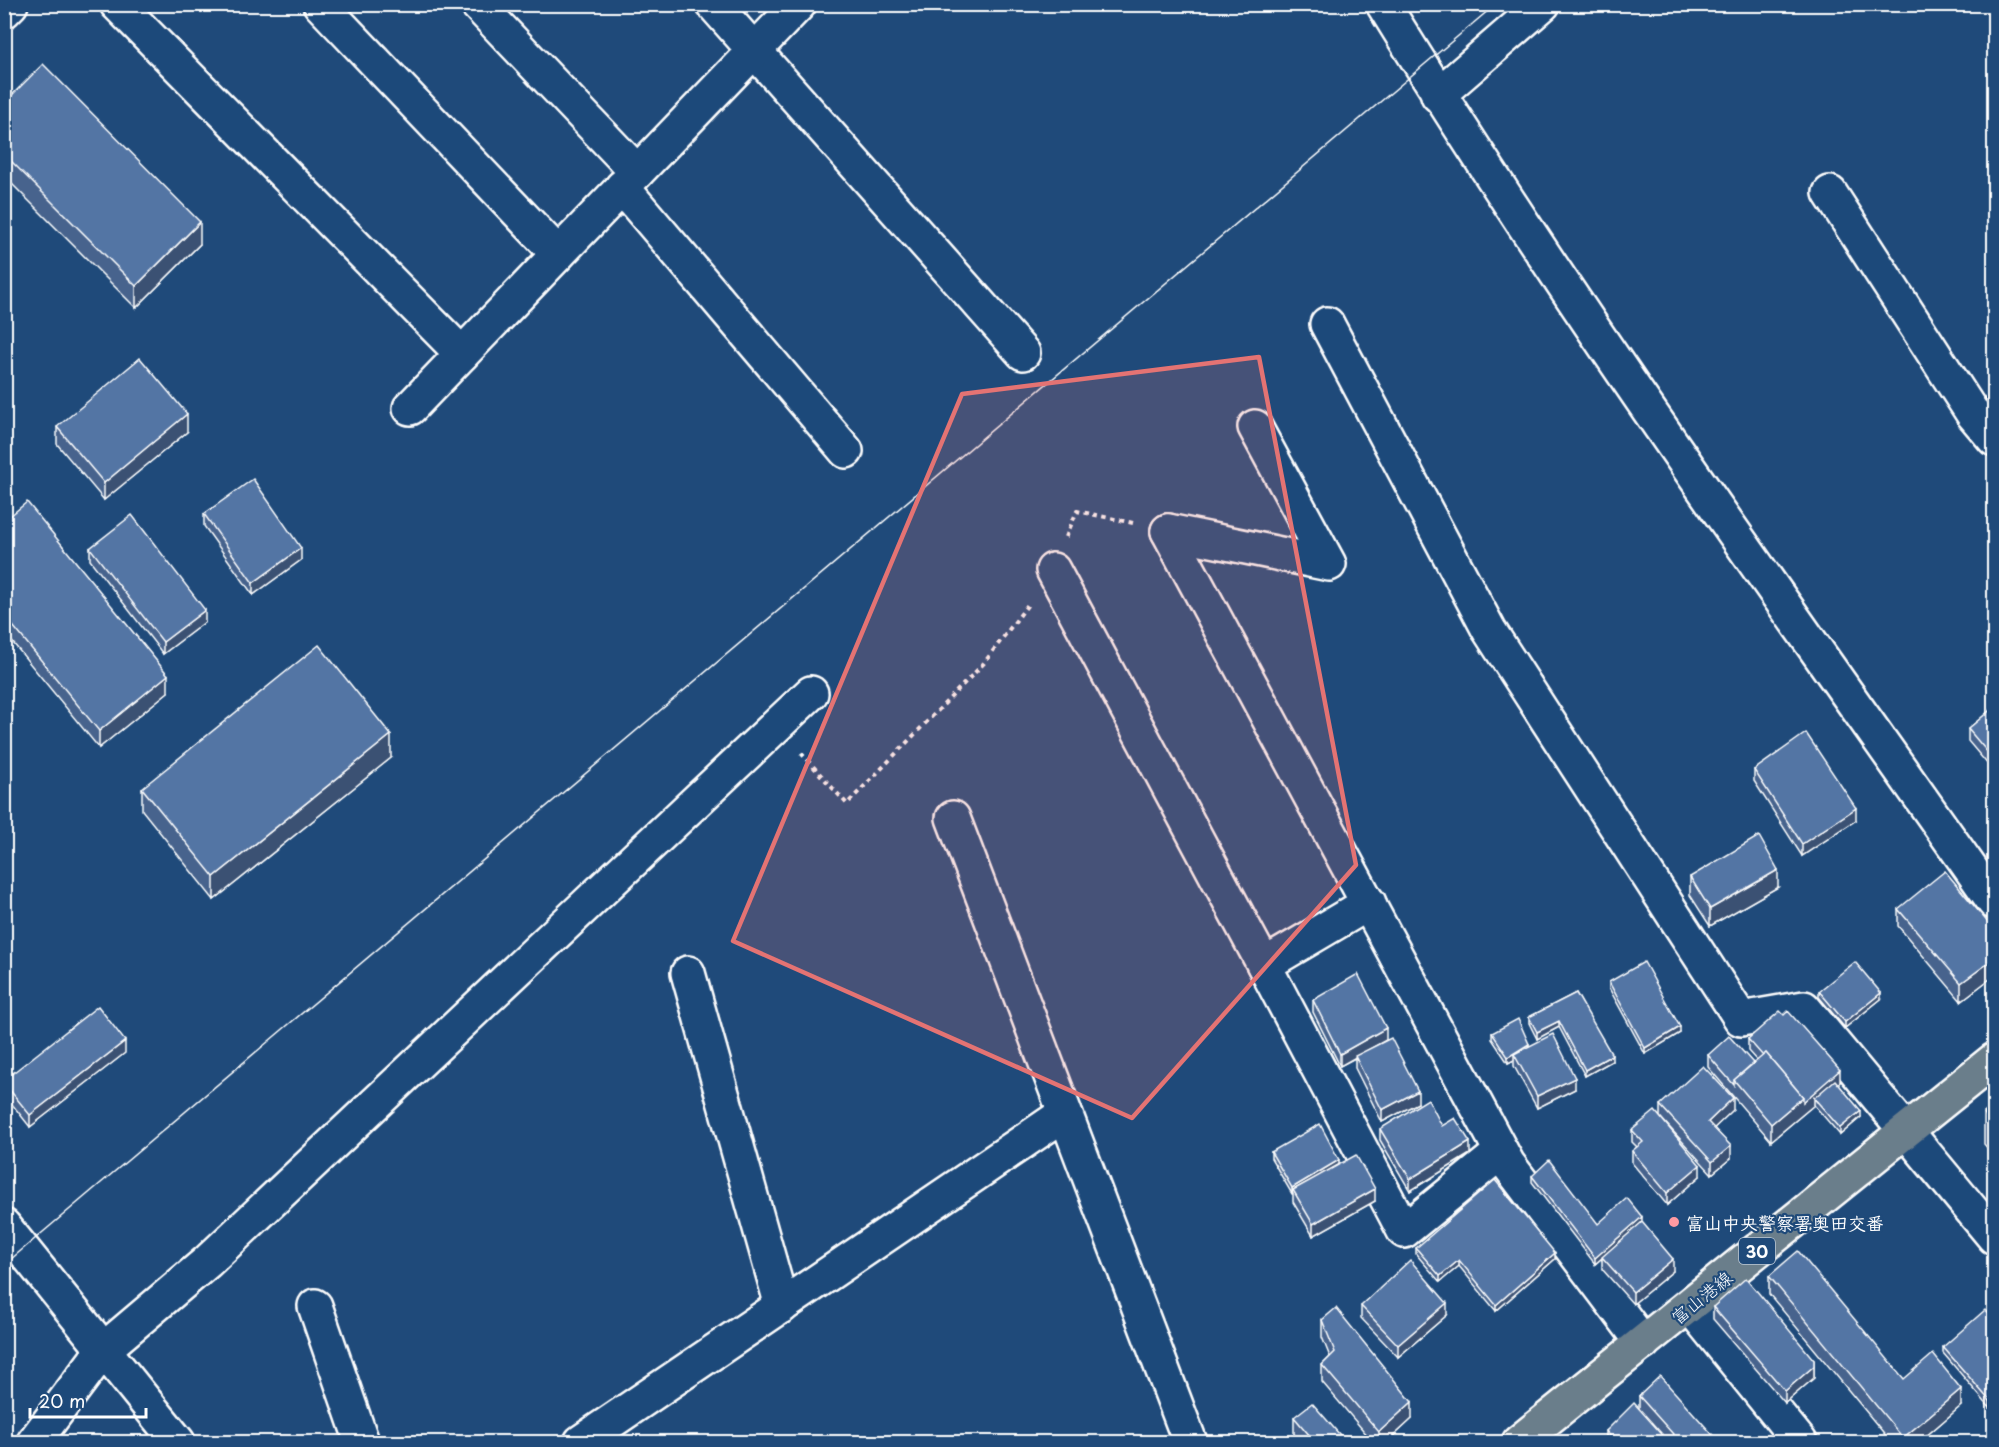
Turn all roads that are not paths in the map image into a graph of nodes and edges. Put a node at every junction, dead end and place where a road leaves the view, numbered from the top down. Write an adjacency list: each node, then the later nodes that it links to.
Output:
1 (11, 4): 9 (street)
2 (117, 4): 17 (street)
3 (320, 4): 14 (street)
4 (477, 4): 12 (street)
5 (713, 4): 10 (street)
6 (799, 4): 10 (street)
7 (1383, 4): 11 (street)
8 (1543, 4): 11 (street)
9 (4, 11)
10 (753, 50): 12 (street); 16 (street)
11 (1438, 95): 25 (street)
12 (629, 180): 14 (street); 21 (street)
13 (1830, 193): 20 (street)
14 (558, 254): 17 (street)
15 (1327, 324): 31 (street)
16 (1023, 353)
17 (462, 354): 18 (street)
18 (410, 408)
19 (1255, 427): 26 (street)
20 (1995, 439)
21 (846, 450)
22 (1053, 570): 27 (street)
23 (811, 693): 39 (street)
24 (953, 818): 30 (street)
25 (1995, 902)
26 (1369, 903): 27 (street); 32 (street)
27 (1264, 965): 32 (street)
28 (687, 973): 36 (street)
29 (1995, 1060): 31 (main road, 富山港線 / 30)
30 (1064, 1114): 36 (street); 44 (street)
31 (1905, 1131): 34 (street); 37 (main road, 富山港線 / 30)
32 (1501, 1152): 38 (street)
33 (4, 1226): 39 (street)
34 (1995, 1237)
35 (315, 1306): 43 (street)
36 (782, 1306): 40 (street)
37 (1690, 1306): 38 (main road, 富山港線 / 30); 46 (street)
38 (1643, 1343): 45 (main road, 富山港線 / 30)
39 (103, 1350): 41 (street); 42 (street)
40 (596, 1438)
41 (34, 1443)
42 (178, 1443)
43 (362, 1443)
44 (1190, 1443)
45 (1519, 1443)
46 (1800, 1443)

